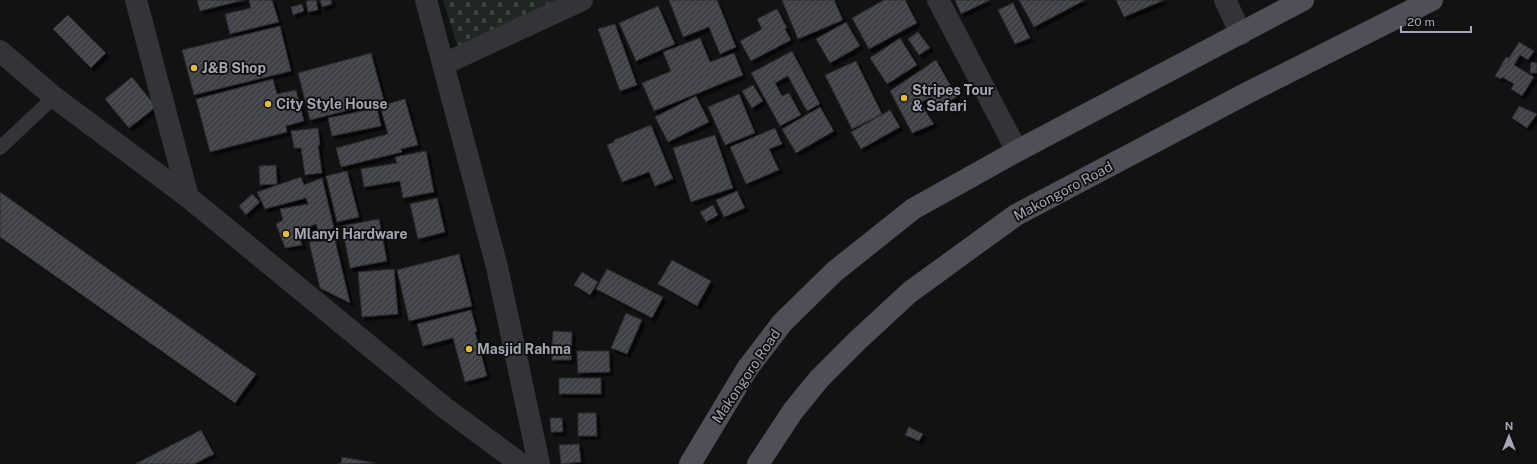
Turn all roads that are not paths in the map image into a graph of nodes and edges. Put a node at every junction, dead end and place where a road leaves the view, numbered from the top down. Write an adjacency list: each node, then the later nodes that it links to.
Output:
1 (136, 0): 14 (street)
2 (426, 0): 10 (street)
3 (582, 0): 10 (street)
4 (938, 0): 13 (street)
5 (1225, 0): 8 (street)
6 (1303, 0): 8 (main road, Makongoro Road)
7 (1432, 0): 18 (main road, Makongoro Road)
8 (1240, 34): 13 (main road, Makongoro Road)
9 (0, 51): 11 (street)
10 (444, 64): 16 (street)
11 (54, 97): 12 (lane); 14 (street)
12 (0, 148)
13 (1017, 151): 17 (main road, Makongoro Road)
14 (188, 197): 15 (street)
15 (521, 464)
16 (539, 464)
17 (690, 464)
18 (758, 464)

